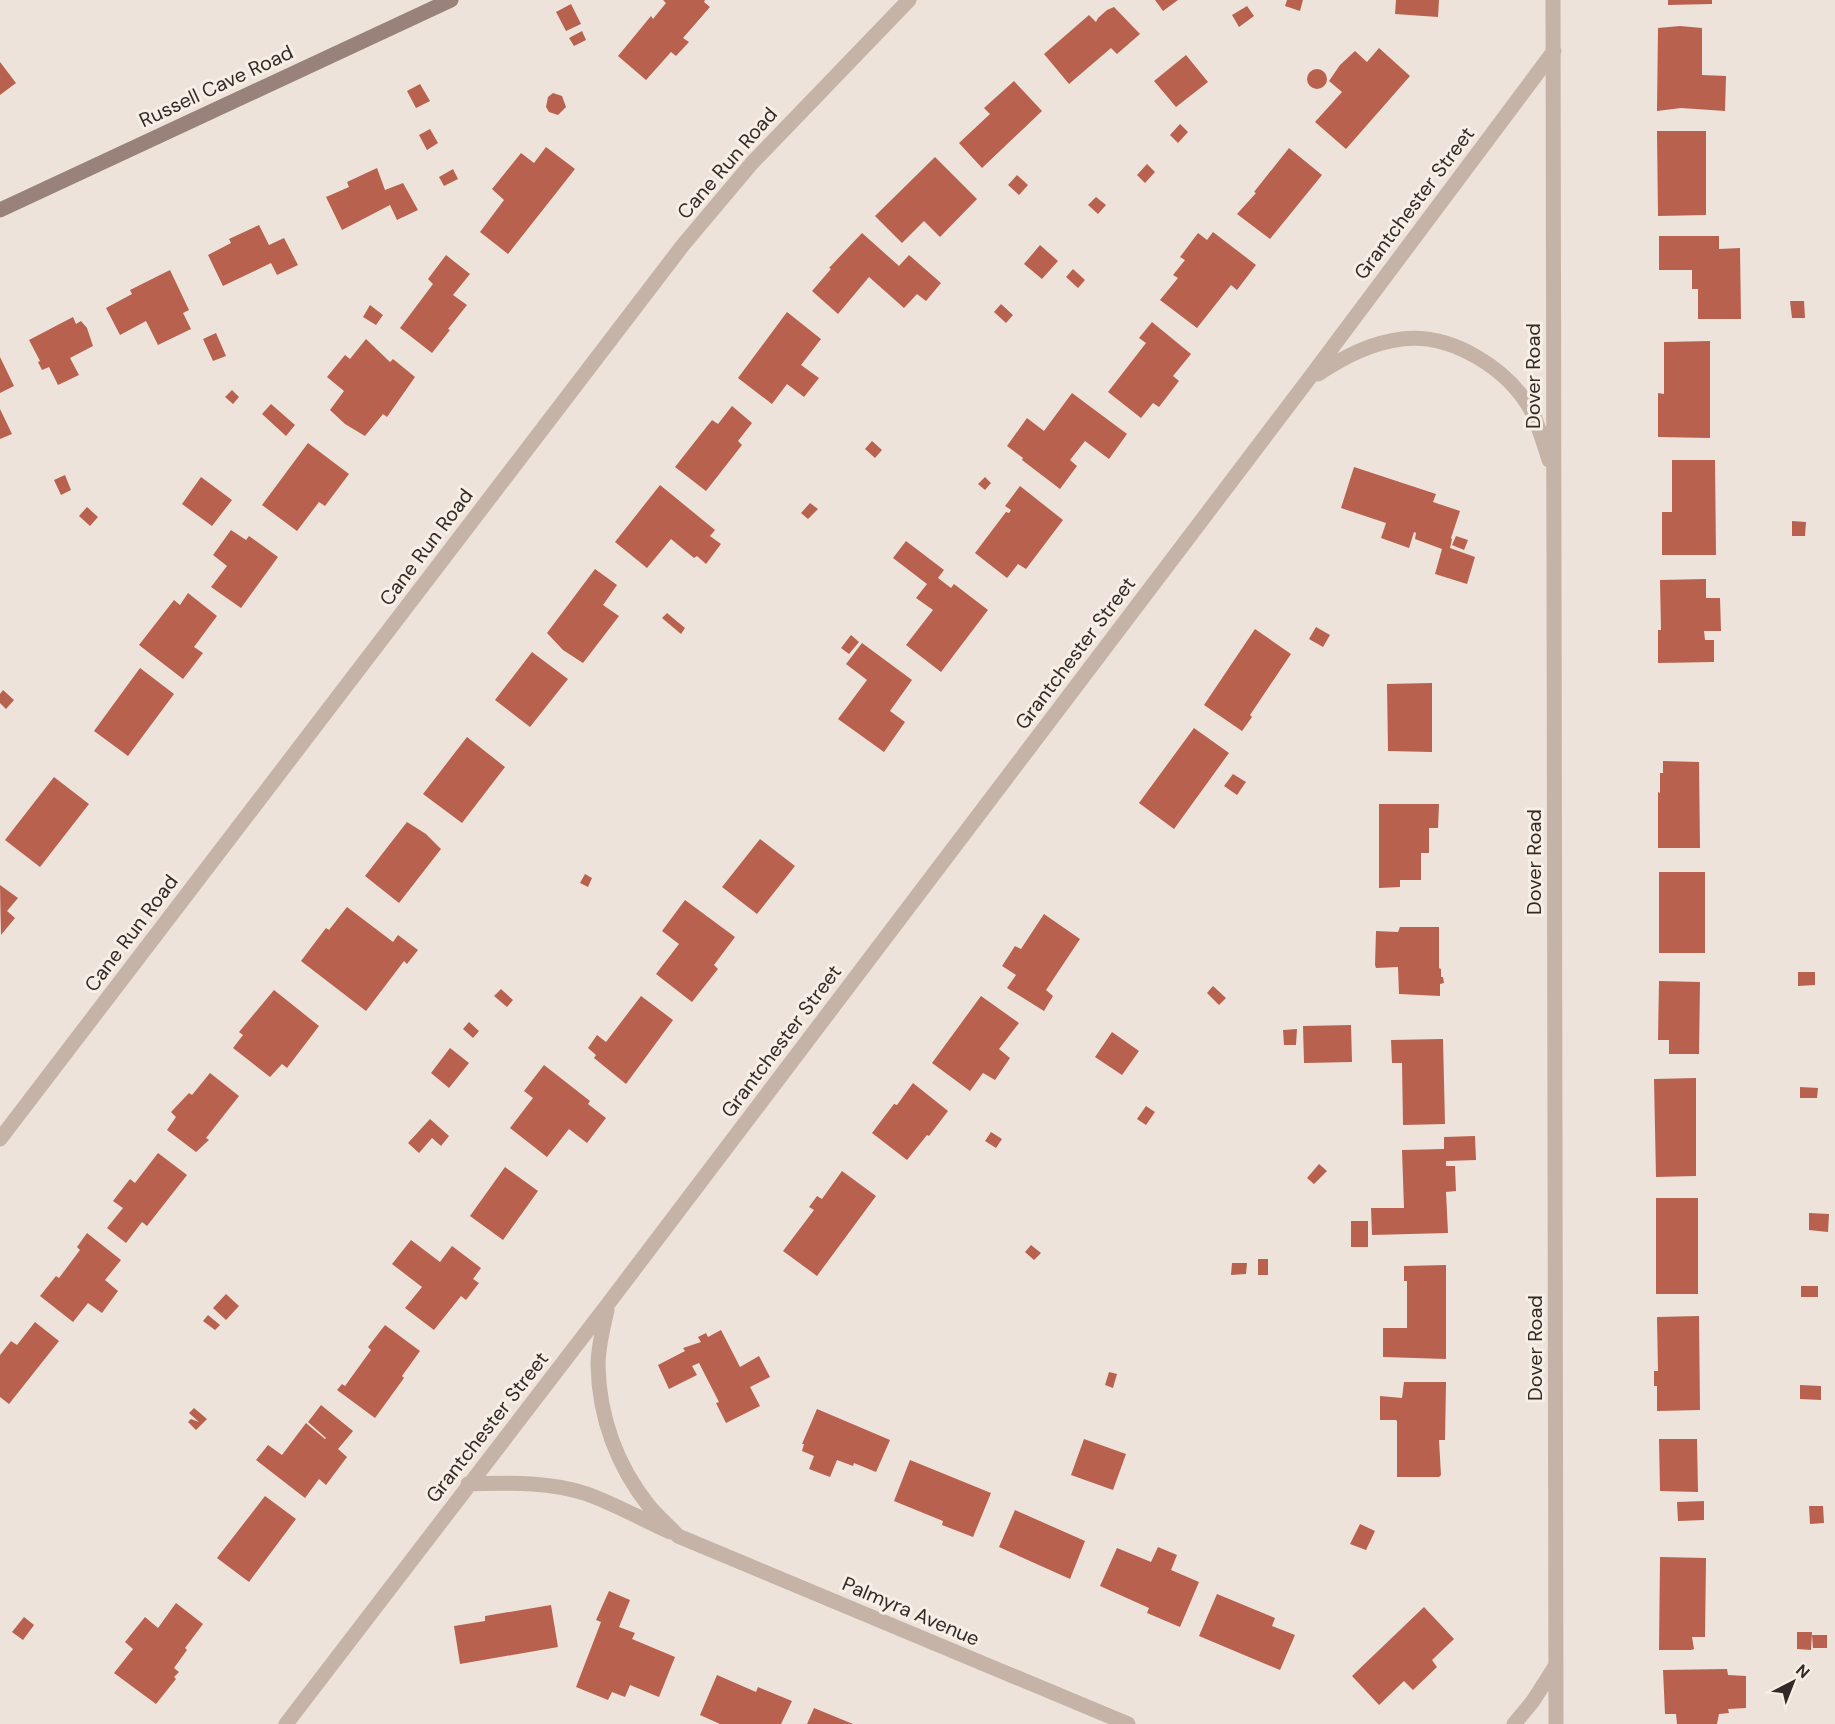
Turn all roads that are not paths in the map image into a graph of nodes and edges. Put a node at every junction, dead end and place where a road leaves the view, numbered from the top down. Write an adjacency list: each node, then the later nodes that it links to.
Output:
1 (451, 0): 5 (main road, Russell Cave Road)
2 (909, 0): 8 (street, Cane Run Road)
3 (1553, 0): 4 (street, Dover Road)
4 (1554, 51): 6 (street, Grantchester Street); 7 (street, Dover Road)
5 (0, 210)
6 (1308, 380): 7 (street, Grantchester Street); 9 (street, Grantchester Street)
7 (1554, 474): 12 (street, Dover Road)
8 (0, 1138)
9 (608, 1304): 10 (street, Grantchester Street); 11 (street, Palmyra Avenue)
10 (468, 1484): 11 (street, Palmyra Avenue); 13 (street, Grantchester Street)
11 (678, 1536): 14 (street, Palmyra Avenue)
12 (1557, 1664): 15 (street); 16 (street, Dover Road)
13 (286, 1724)
14 (1128, 1724)
15 (1514, 1724)
16 (1556, 1724)

